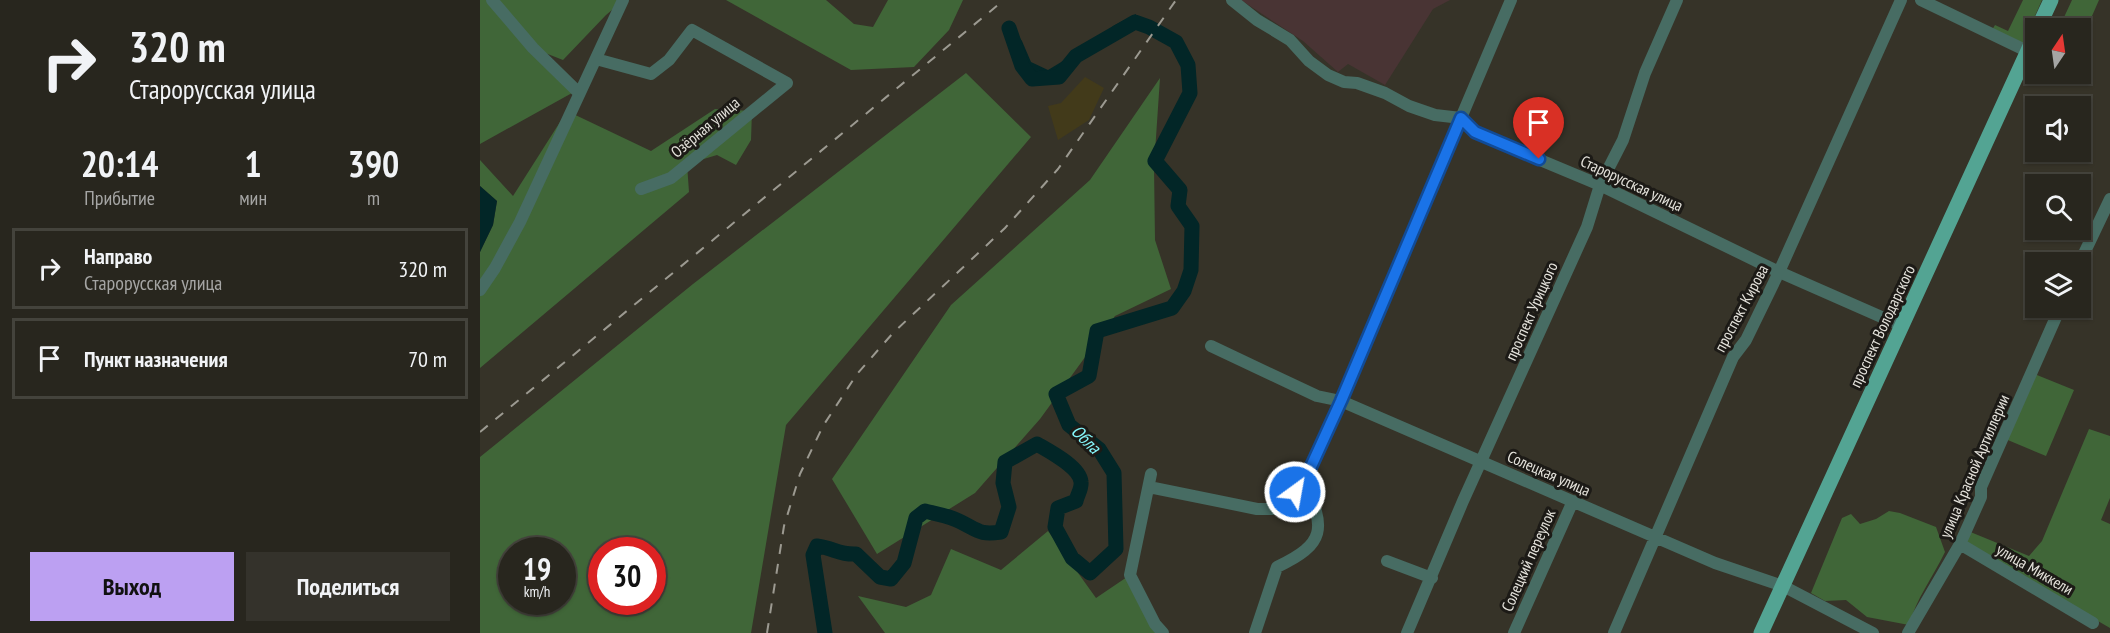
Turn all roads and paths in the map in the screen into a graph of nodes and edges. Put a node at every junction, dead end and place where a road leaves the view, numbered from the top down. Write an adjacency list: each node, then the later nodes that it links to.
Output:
1 (492, 0): 13 (street)
2 (623, 0): 12 (street)
3 (1232, 0): 14 (street, Старорусская улица)
4 (1511, 0): 14 (street)
5 (1677, 0): 15 (street, проспект Урицкого)
6 (1901, 0): 19 (street, проспект Кирова)
7 (1921, 0): 10 (street)
8 (2051, 0): 9 (main road)
9 (2043, 18)
10 (2025, 50)
11 (2025, 55): 22 (main road, проспект Володарского)
12 (596, 59): 13 (street); 16 (street, Озёрная улица)
13 (579, 93): 20 (street)
14 (1461, 118): 15 (street, Старорусская улица); 24 (street)
15 (1600, 185): 19 (street, Старорусская улица); 25 (street, проспект Урицкого)
16 (641, 189)
17 (2110, 199): 18 (street)
18 (2085, 252)
19 (1779, 272): 22 (street, Старорусская улица); 30 (street, проспект Кирова)
20 (480, 290)
21 (2056, 318): 31 (street, улица Красной Артиллерии)
22 (1902, 326): 34 (main road, проспект Володарского)
23 (1211, 346): 24 (street, Солецкая улица)
24 (1341, 401): 25 (street, Солецкая улица); 27 (street)
25 (1483, 461): 29 (street, Солецкая улица); 33 (street, проспект Урицкого)
26 (1151, 474): 28 (street)
27 (1304, 482): 28 (street); 37 (street)
28 (1149, 487): 36 (street)
29 (1573, 501): 30 (street, Солецкая улица); 39 (street, Солецкий переулок)
30 (1654, 537): 34 (street, Солецкая улица); 40 (street, проспект Кирова)
31 (1960, 544): 35 (street, улица Миккели); 43 (street, улица Красной Артиллерии)
32 (1387, 561): 33 (street)
33 (1432, 578): 38 (street, проспект Урицкого)
34 (1783, 586): 41 (main road, проспект Володарского); 42 (street, Солецкая улица)
35 (2093, 622)
36 (1163, 633)
37 (1255, 633)
38 (1407, 633)
39 (1514, 633)
40 (1614, 633)
41 (1761, 633)
42 (1873, 633)
43 (1908, 633)

